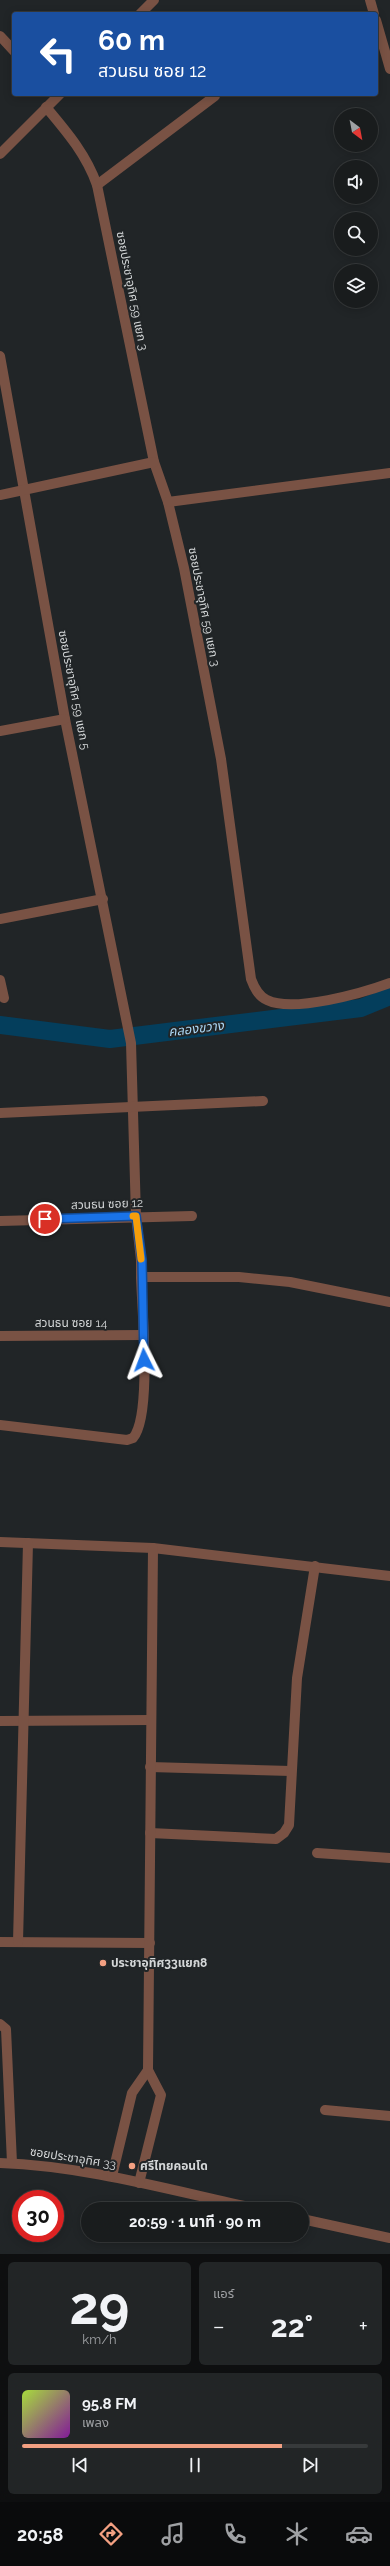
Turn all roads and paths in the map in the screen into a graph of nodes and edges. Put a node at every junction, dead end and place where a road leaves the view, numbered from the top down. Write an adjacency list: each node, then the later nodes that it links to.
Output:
1 (154, 0): 3 (street)
2 (370, 0): 4 (street)
3 (142, 12)
4 (373, 12)
5 (378, 27): 8 (street)
6 (0, 36): 7 (street)
7 (12, 49)
8 (390, 69)
9 (56, 96): 11 (street)
10 (215, 96): 13 (street)
11 (46, 107): 12 (street); 13 (street, ซอยประชาอุทิศ 59 แยก 3)
12 (0, 154)
13 (97, 185): 15 (street, ซอยประชาอุทิศ 59 แยก 3)
14 (0, 356): 17 (street, ซอยประชาอุทิศ 59 แยก 5)
15 (154, 462): 17 (street); 19 (street, ซอยประชาอุทิศ 59 แยก 3)
16 (390, 473): 19 (street)
17 (23, 491): 18 (street); 20 (street, ซอยประชาอุทิศ 59 แยก 5)
18 (0, 495)
19 (168, 502): 25 (street, ซอยประชาอุทิศ 59 แยก 3)
20 (65, 719): 21 (street); 22 (street, ซอยประชาอุทิศ 59 แยก 5)
21 (0, 731)
22 (103, 899): 23 (street); 28 (street, ซอยประชาอุทิศ 59 แยก 5)
23 (0, 919)
24 (0, 980): 26 (street)
25 (390, 983)
26 (4, 998)
27 (263, 1101): 28 (street)
28 (133, 1106): 29 (street); 30 (street, ซอยประชาอุทิศ 59 แยก 5)
29 (0, 1113)
30 (136, 1216): 31 (street, สวนธน ซอย 12); 32 (street, สวนธน ซอย 12); 33 (street, ซอยประชาอุทิศ 59 แยก 5)
31 (192, 1216)
32 (0, 1221)
33 (141, 1277): 34 (street); 35 (street, ซอยประชาอุทิศ 59 แยก 5)
34 (390, 1302)
35 (143, 1335): 36 (street, สวนธน ซอย 14); 37 (street, ซอยประชาอุทิศ 59 แยก 5)
36 (0, 1336)
37 (0, 1424)
38 (0, 1542): 39 (street)
39 (28, 1543): 40 (street); 45 (street)
40 (153, 1548): 41 (street); 43 (street)
41 (315, 1566): 42 (street); 47 (street)
42 (390, 1576)
43 (151, 1720): 45 (street); 46 (street)
44 (0, 1721): 45 (street)
45 (24, 1721): 52 (street)
46 (150, 1767): 47 (street); 48 (street)
47 (291, 1771): 48 (street)
48 (150, 1833): 53 (street)
49 (317, 1853): 50 (street)
50 (390, 1858)
51 (0, 1942): 52 (street)
52 (18, 1942): 53 (street)
53 (150, 1943): 55 (street)
54 (0, 2024): 59 (street)
55 (148, 2070): 60 (street); 61 (street)
56 (325, 2110): 57 (street)
57 (390, 2116)
58 (0, 2163): 59 (street, ซอยประชาอุทิศ 33)
59 (12, 2163): 60 (street, ซอยประชาอุทิศ 33)
60 (112, 2176): 61 (street, ซอยประชาอุทิศ 33)
61 (139, 2183): 62 (street, ซอยประชาอุทิศ 33)
62 (226, 2202)
63 (309, 2220): 64 (street)
64 (390, 2238)

